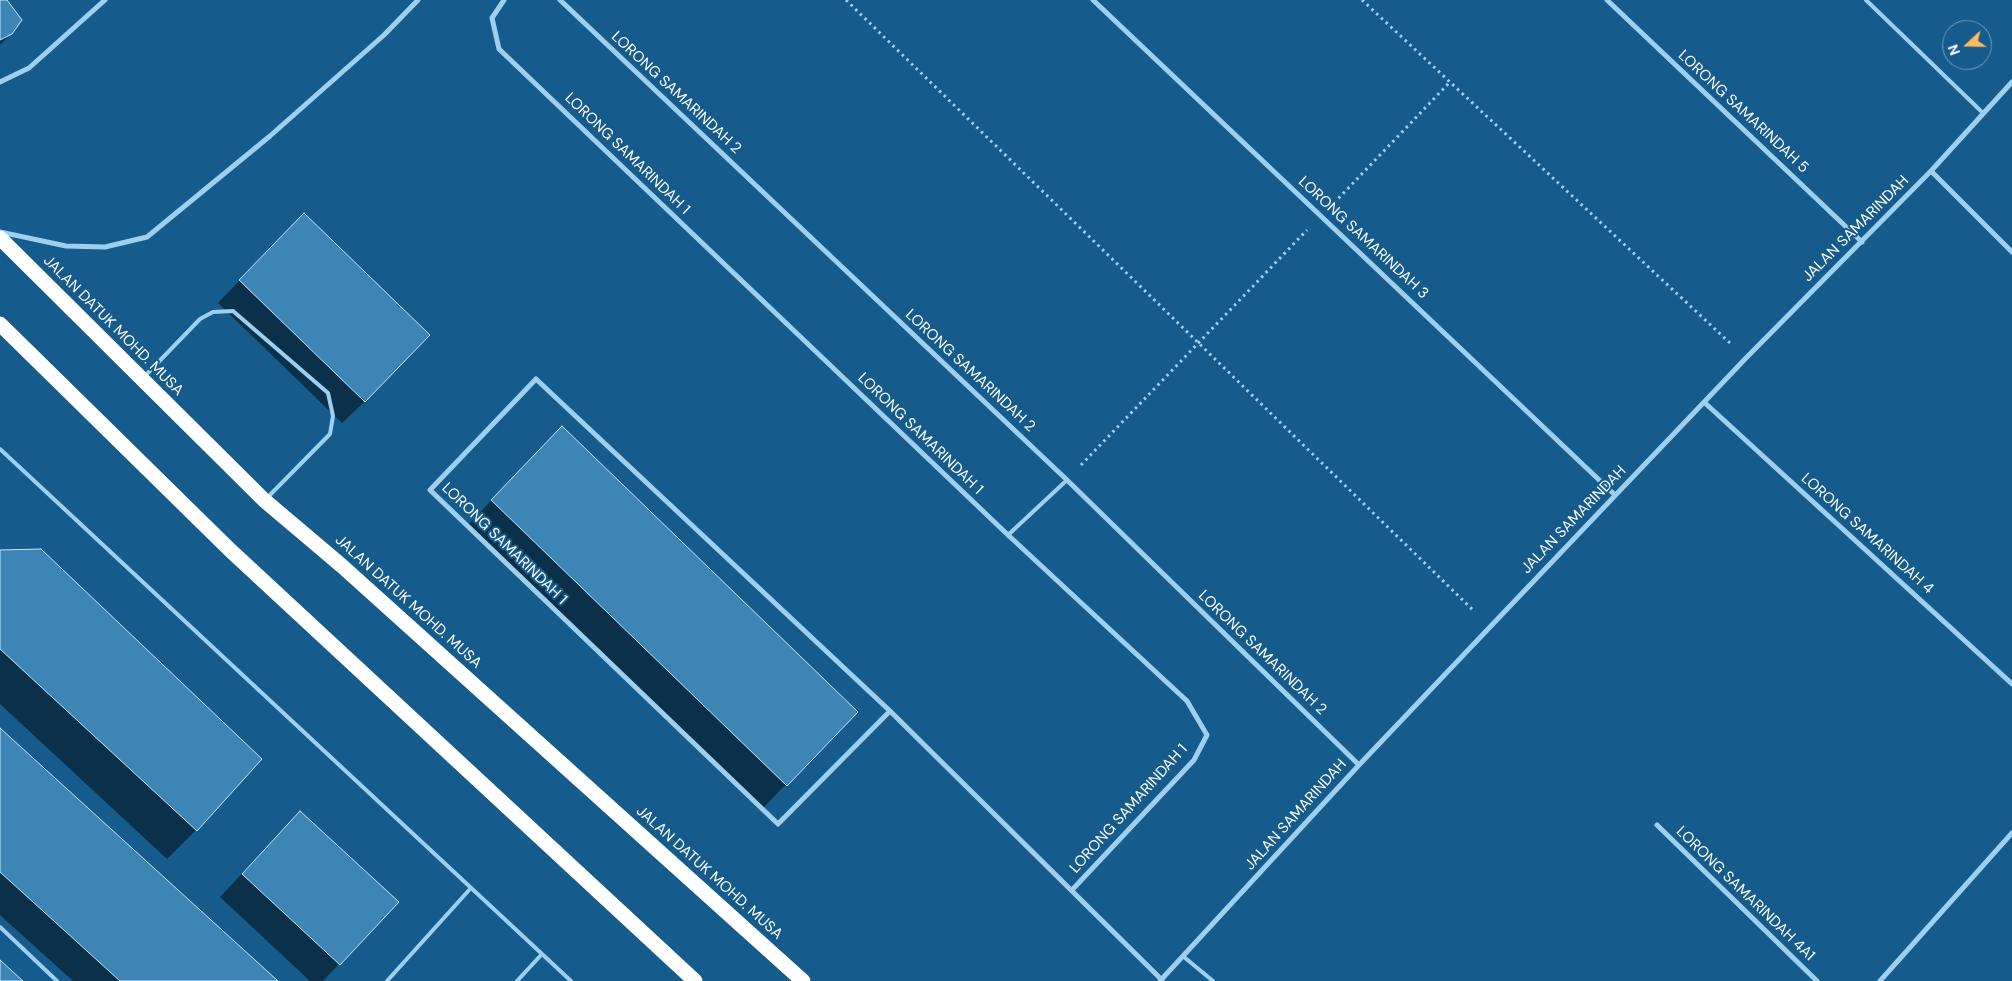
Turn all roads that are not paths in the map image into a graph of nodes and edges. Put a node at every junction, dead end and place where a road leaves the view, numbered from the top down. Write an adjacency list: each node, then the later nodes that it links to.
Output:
1 (105, 0): 8 (street)
2 (418, 0): 12 (street)
3 (504, 0): 23 (street, LORONG SAMARINDAH 1)
4 (560, 0): 20 (street, LORONG SAMARINDAH 2)
5 (1092, 0): 21 (street, LORONG SAMARINDAH 3)
6 (1607, 0): 14 (street, LORONG SAMARINDAH 5)
7 (1866, 0): 10 (lane)
8 (0, 82)
9 (2012, 82): 10 (street, JALAN SAMARINDAH)
10 (1984, 113): 11 (street, JALAN SAMARINDAH)
11 (1931, 171): 14 (street, JALAN SAMARINDAH); 15 (street)
12 (0, 232)
13 (0, 238): 17 (highway, JALAN DATUK MOHD. MUSA)
14 (1862, 242): 18 (street, JALAN SAMARINDAH)
15 (2012, 252)
16 (0, 324): 39 (highway)
17 (142, 380): 22 (highway, JALAN DATUK MOHD. MUSA); 22 (lane)
18 (1705, 403): 21 (street, JALAN SAMARINDAH); 24 (street, LORONG SAMARINDAH 4)
19 (0, 449): 29 (lane)
20 (1067, 480): 23 (lane); 26 (street, LORONG SAMARINDAH 2)
21 (1615, 494): 26 (street, JALAN SAMARINDAH)
22 (264, 500): 40 (highway, JALAN DATUK MOHD. MUSA)
23 (1008, 535): 30 (street, LORONG SAMARINDAH 1)
24 (2012, 684)
25 (890, 711): 25 (street, LORONG SAMARINDAH 1); 30 (street, LORONG SAMARINDAH 1)
26 (1359, 765): 33 (street, JALAN SAMARINDAH)
27 (1657, 825): 42 (street, LORONG SAMARINDAH 4A1)
28 (2012, 833): 43 (street)
29 (470, 889): 32 (lane); 36 (lane)
30 (1072, 890): 34 (street, LORONG SAMARINDAH 1)
31 (0, 926): 35 (lane)
32 (542, 954): 37 (lane); 38 (lane)
33 (1184, 957): 34 (street, JALAN SAMARINDAH); 41 (lane)
34 (1161, 980)
35 (57, 981)
36 (387, 981)
37 (517, 981)
38 (571, 981)
39 (695, 981)
40 (803, 981)
41 (1213, 981)
42 (1817, 981)
43 (1880, 981)

